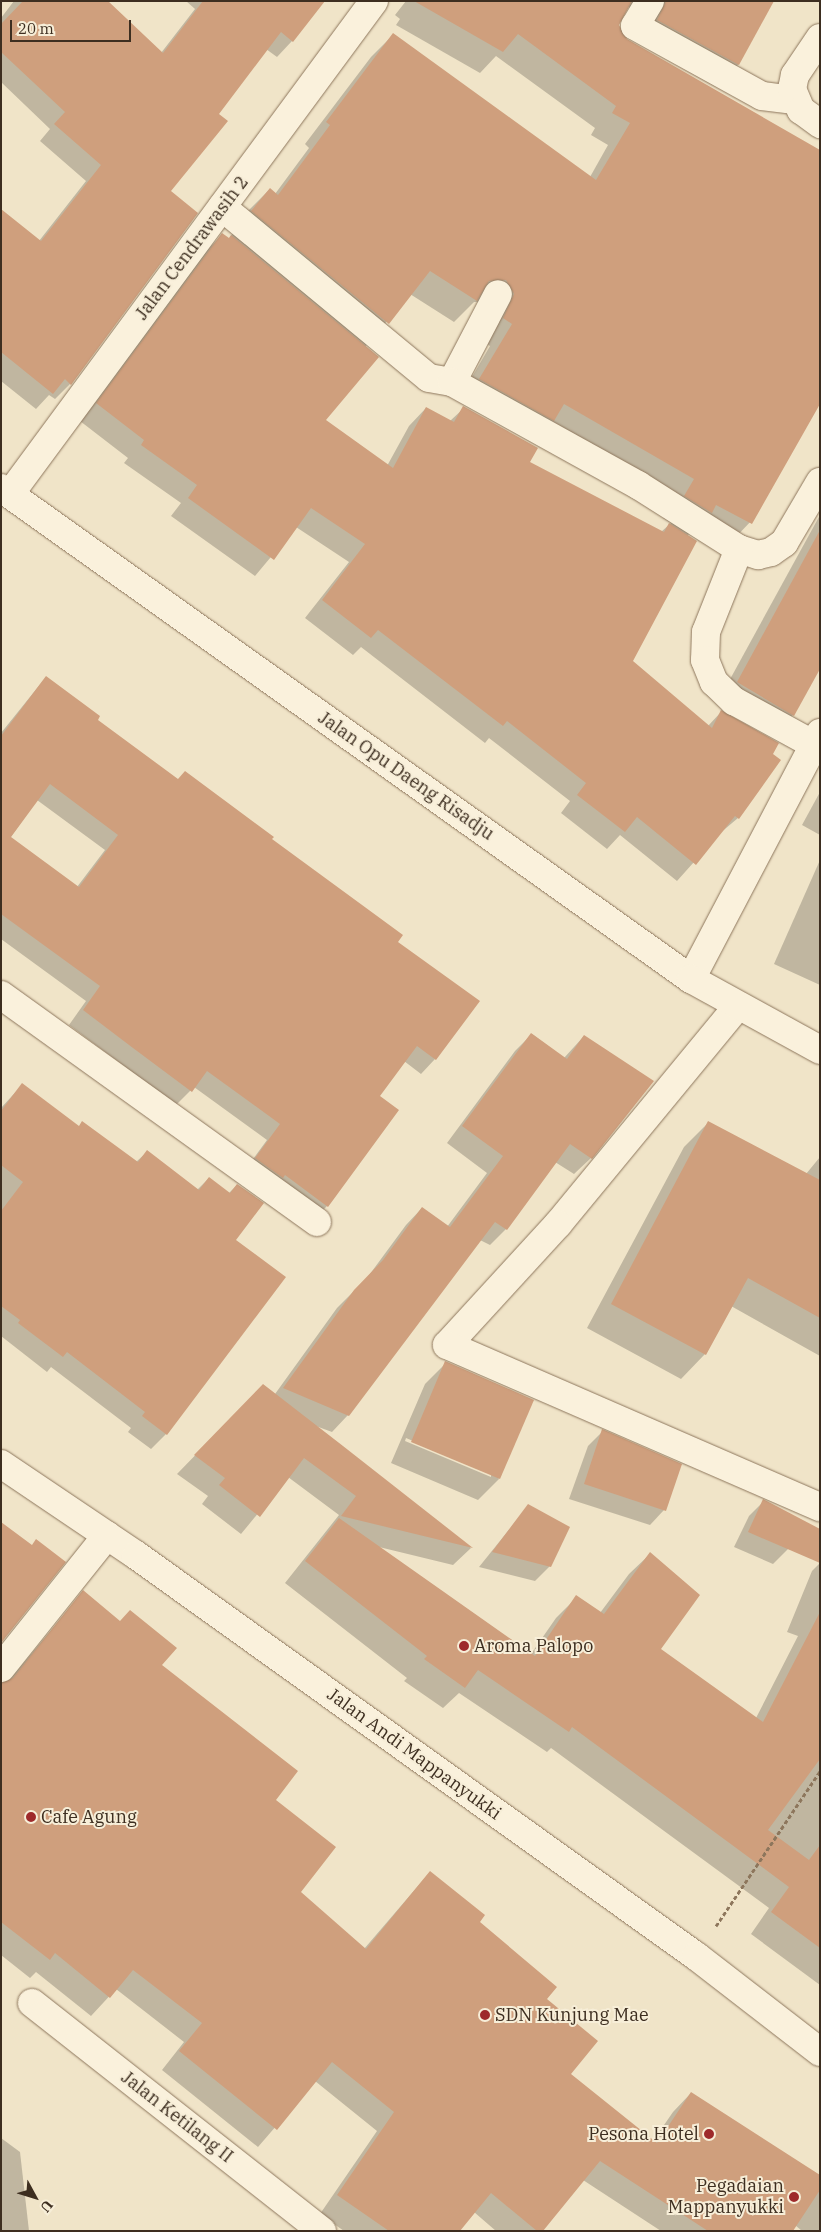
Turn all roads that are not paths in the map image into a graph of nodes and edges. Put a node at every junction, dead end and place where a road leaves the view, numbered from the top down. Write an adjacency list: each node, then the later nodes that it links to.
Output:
1 (374, 1): 6 (street, Jalan Cendrawasih 2)
2 (650, 1): 4 (street)
3 (820, 38): 4 (street)
4 (795, 100): 5 (street)
5 (820, 124)
6 (222, 207): 8 (street); 10 (street, Jalan Cendrawasih 2)
7 (498, 294): 8 (street)
8 (452, 382): 11 (street)
9 (820, 482): 11 (street)
10 (5, 491): 13 (street, Jalan Opu Daeng Risadju)
11 (739, 549): 12 (street)
12 (817, 742): 13 (street)
13 (691, 979): 15 (street, Jalan Opu Daeng Risadju)
14 (1, 996): 17 (street)
15 (737, 1007): 16 (street, Jalan Opu Daeng Risadju); 19 (street)
16 (820, 1050)
17 (317, 1222)
18 (1, 1464): 20 (street, Jalan Andi Mappanyukki)
19 (820, 1507)
20 (107, 1535): 21 (street); 23 (street, Jalan Andi Mappanyukki)
21 (1, 1668)
22 (32, 2003): 24 (street, Jalan Ketilang II)
23 (820, 2052)
24 (322, 2231)

